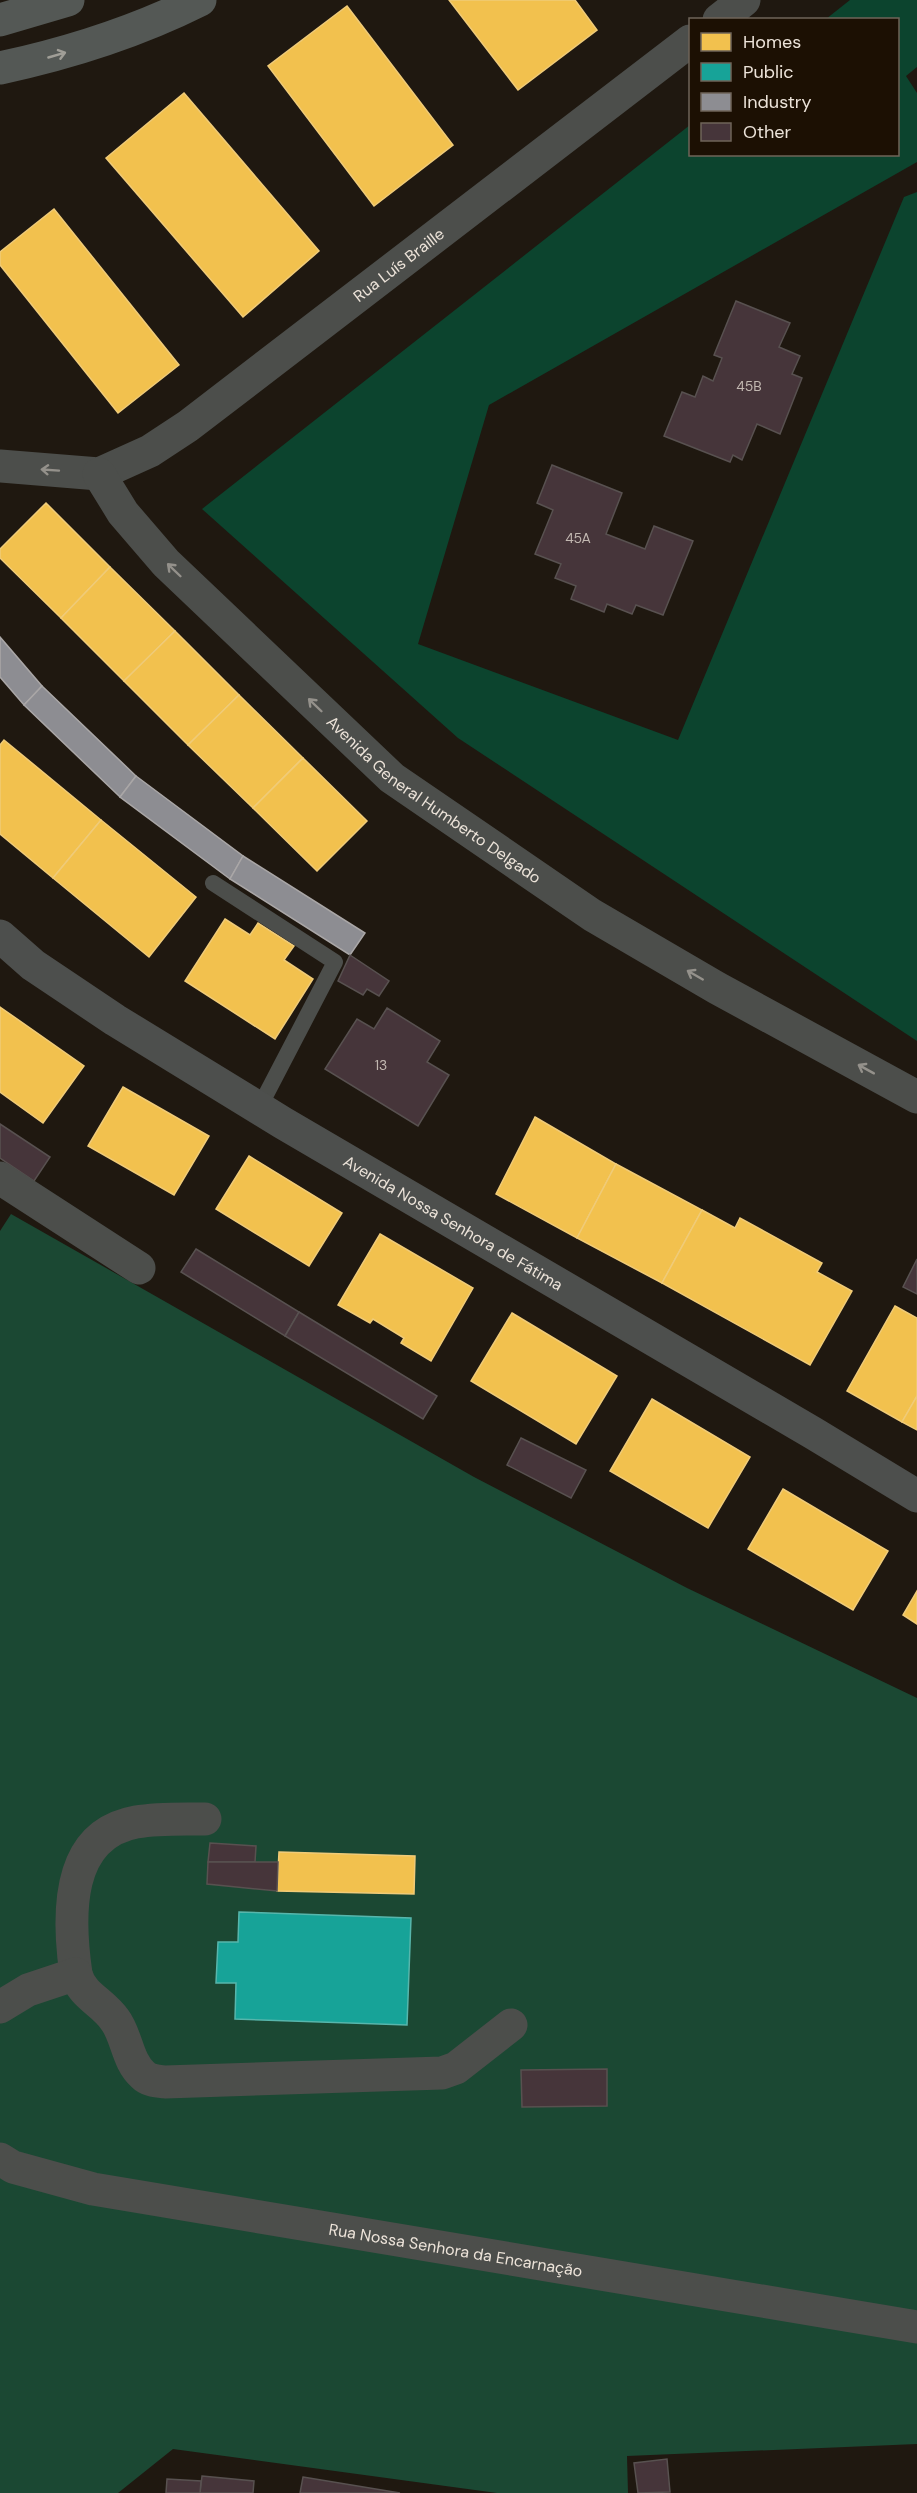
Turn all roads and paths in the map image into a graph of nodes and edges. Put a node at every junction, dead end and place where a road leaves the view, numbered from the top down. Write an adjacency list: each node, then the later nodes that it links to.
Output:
1 (68, 0): 5 (main road)
2 (201, 0): 7 (main road, one-way to 2)
3 (744, 0): 4 (street)
4 (722, 18)
5 (0, 20)
6 (689, 42): 9 (street, Rua Luís Braille)
7 (0, 68)
8 (0, 466): 9 (street, one-way to 8)
9 (99, 474): 12 (street, Avenida General Humberto Delgado, one-way to 9)
10 (213, 883): 13 (lane)
11 (0, 936): 13 (main road, Avenida Nossa Senhora de Fátima)
12 (917, 1097)
13 (259, 1108): 16 (main road, Avenida Nossa Senhora de Fátima)
14 (0, 1178): 15 (street)
15 (139, 1268)
16 (917, 1496)
17 (205, 1818): 18 (street)
18 (76, 1974): 19 (street); 20 (street)
19 (0, 2007)
20 (512, 2025)
21 (0, 2159): 22 (street, Rua Nossa Senhora da Encarnação)
22 (917, 2327)

